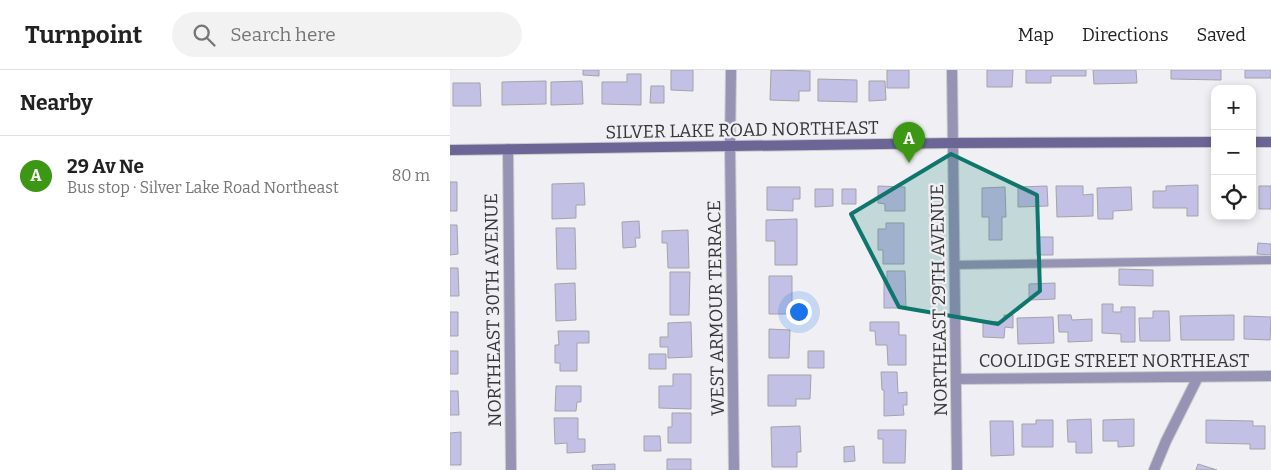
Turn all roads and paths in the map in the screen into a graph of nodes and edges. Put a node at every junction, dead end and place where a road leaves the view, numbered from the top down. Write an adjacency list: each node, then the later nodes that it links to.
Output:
1 (731, 70): 7 (street, WEST ARMOUR TERRACE)
2 (952, 70): 6 (street, NORTHEAST 29TH AVENUE)
3 (1211, 142): 6 (main road, SILVER LAKE ROAD NORTHEAST)
4 (1256, 142): 5 (main road)
5 (1271, 142)
6 (952, 143): 7 (main road, SILVER LAKE ROAD NORTHEAST); 11 (street, NORTHEAST 29TH AVENUE)
7 (730, 146): 8 (main road, SILVER LAKE ROAD NORTHEAST); 16 (street, WEST ARMOUR TERRACE)
8 (508, 149): 9 (main road, SILVER LAKE ROAD NORTHEAST); 15 (street, NORTHEAST 30TH AVENUE)
9 (450, 150)
10 (1271, 260): 11 (lane)
11 (954, 265): 14 (street, NORTHEAST 29TH AVENUE)
12 (1271, 376): 13 (street, COOLIDGE STREET NORTHEAST)
13 (1198, 377): 14 (street, COOLIDGE STREET NORTHEAST); 18 (street)
14 (956, 379): 17 (street, NORTHEAST 29TH AVENUE)
15 (511, 470)
16 (734, 470)
17 (958, 470)
18 (1154, 470)

